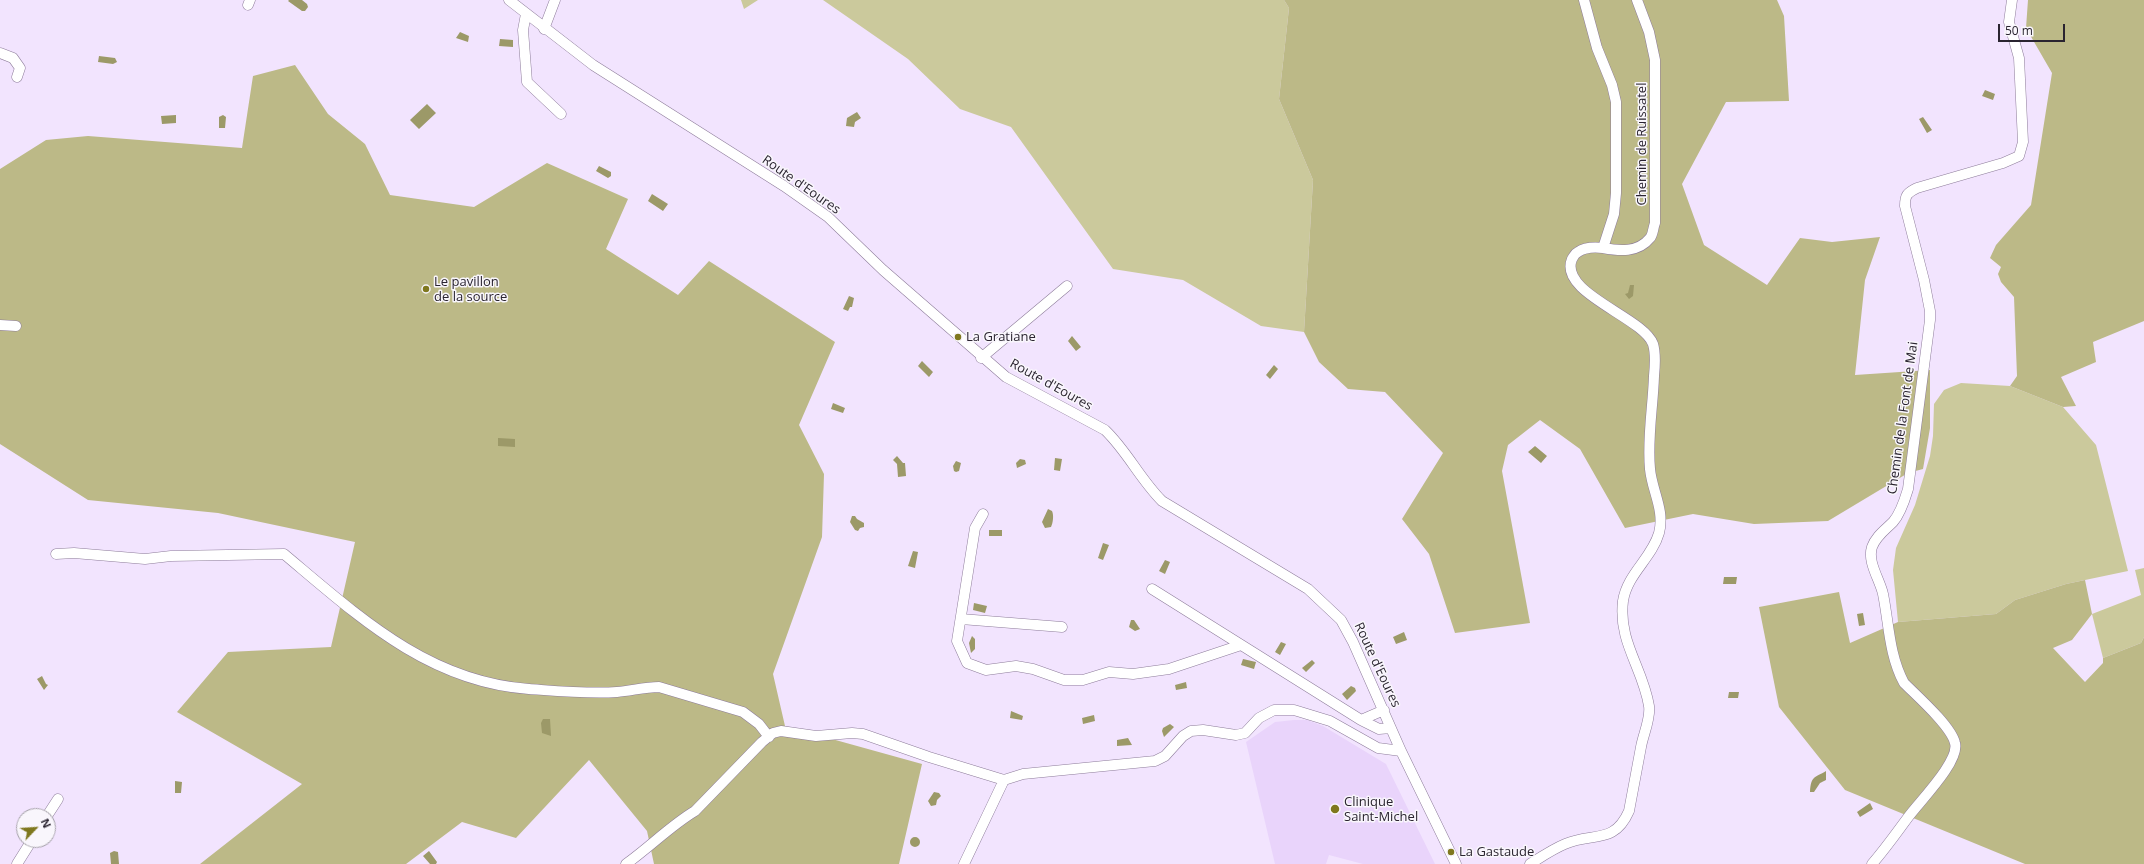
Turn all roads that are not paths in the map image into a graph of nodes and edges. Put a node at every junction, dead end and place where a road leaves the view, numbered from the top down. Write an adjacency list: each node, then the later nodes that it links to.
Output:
1 (509, 0): 6 (street, Route d'Eoures)
2 (555, 0): 7 (street)
3 (1584, 0): 11 (street, Chemin de Ruissatel)
4 (1637, 0): 11 (street, Chemin de Ruissatel)
5 (2012, 0): 36 (street, Chemin de la Font de Mai)
6 (526, 14): 7 (street, Route d'Eoures); 10 (street)
7 (544, 29): 15 (street, Route d'Eoures)
8 (0, 53): 9 (street)
9 (17, 78)
10 (561, 114)
11 (1602, 248): 35 (street, Chemin de Ruissatel)
12 (1067, 286): 15 (street)
13 (0, 325): 14 (street)
14 (16, 326)
15 (982, 358): 22 (street, Route d'Eoures)
16 (984, 514): 19 (street)
17 (56, 554): 25 (street)
18 (1152, 589): 21 (street)
19 (961, 619): 20 (street); 21 (street)
20 (1062, 627)
21 (1241, 644): 23 (street)
22 (1384, 710): 23 (street); 24 (street, Route d'Eoures)
23 (1361, 720): 24 (street)
24 (1391, 728): 26 (street, Route d'Eoures)
25 (769, 737): 27 (street); 32 (street)
26 (1401, 751): 27 (street); 34 (street, Route d'Eoures)
27 (1004, 780): 33 (street)
28 (58, 799): 29 (street)
29 (52, 808)
30 (27, 848): 31 (street)
31 (17, 864)
32 (626, 864)
33 (964, 864)
34 (1456, 864)
35 (1530, 864)
36 (1872, 864)

